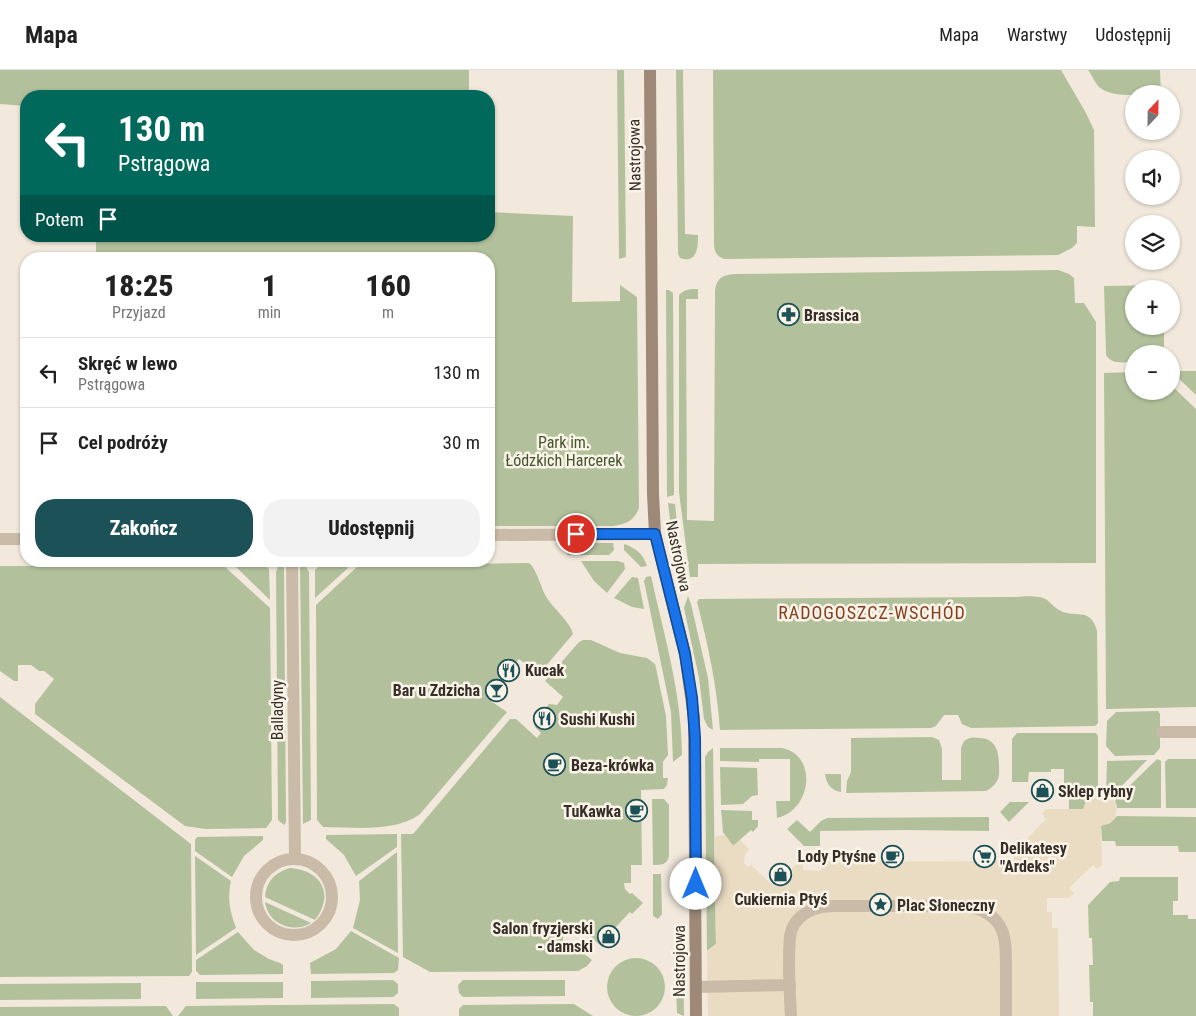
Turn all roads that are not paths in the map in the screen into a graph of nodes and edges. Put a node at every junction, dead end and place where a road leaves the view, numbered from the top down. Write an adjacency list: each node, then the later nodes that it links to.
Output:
1 (650, 70): 2 (street, Nastrojowa)
2 (655, 534): 3 (street); 11 (street, Nastrojowa)
3 (495, 535)
4 (0, 539): 5 (street)
5 (20, 539)
6 (292, 567): 9 (street, Balladyny)
7 (1162, 732): 8 (street)
8 (1196, 732)
9 (295, 858): 9 (street)
10 (790, 985): 11 (street); 13 (street); 14 (street)
11 (696, 986): 12 (street, Nastrojowa)
12 (696, 1016)
13 (791, 1016)
14 (1006, 1016)

